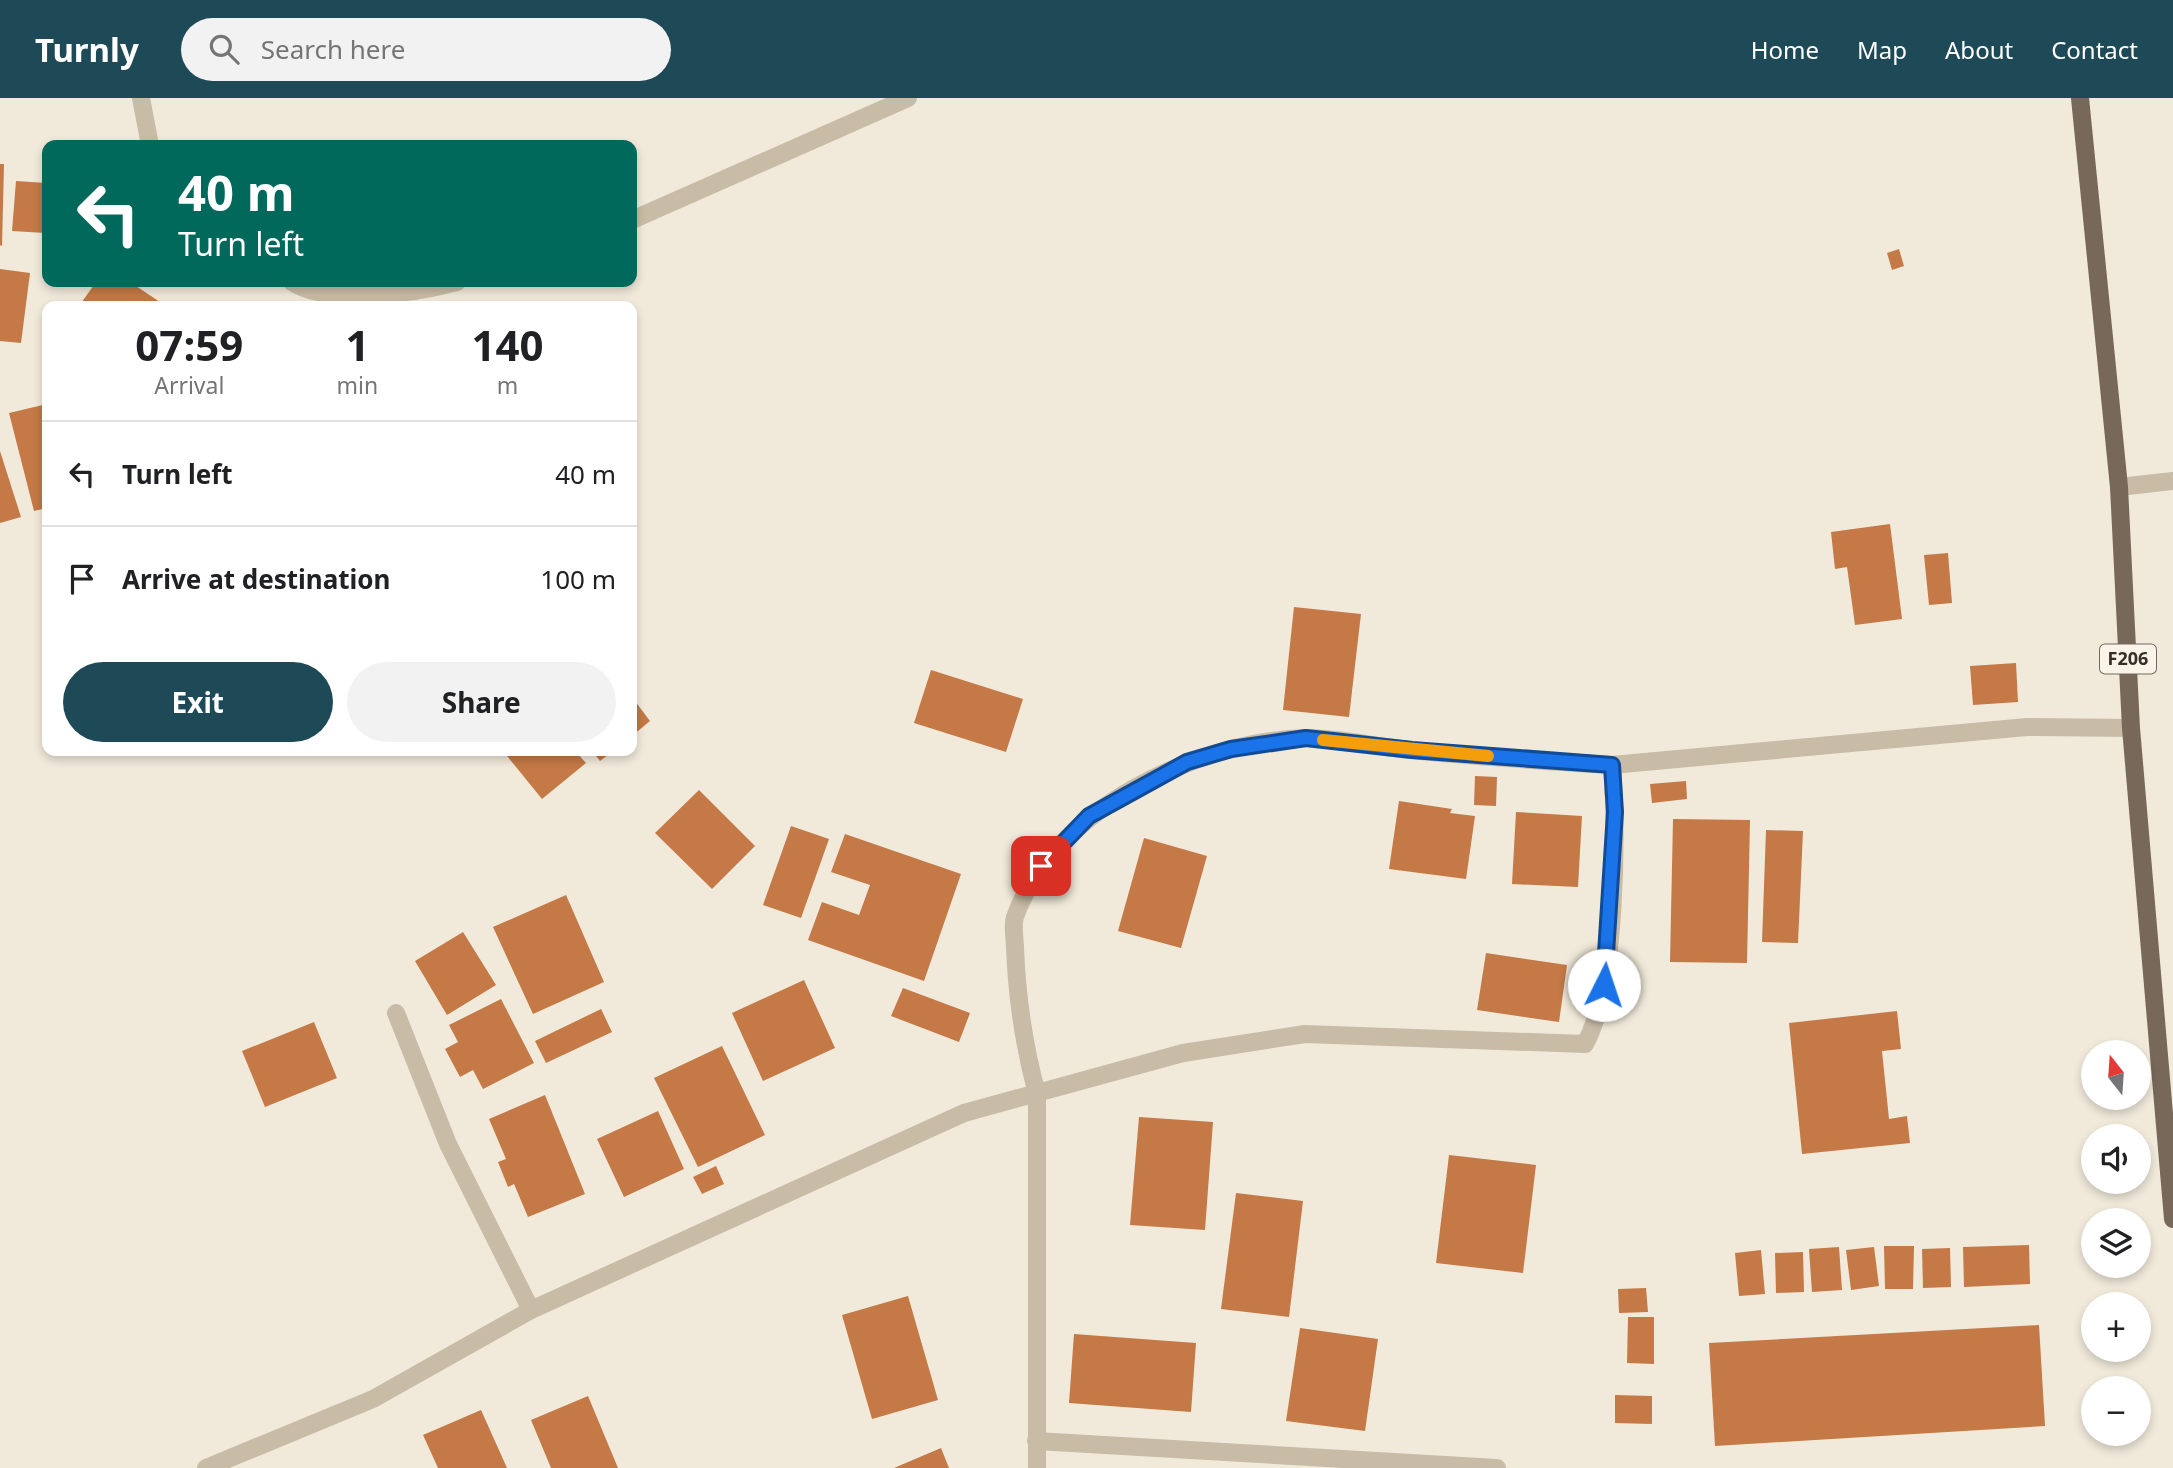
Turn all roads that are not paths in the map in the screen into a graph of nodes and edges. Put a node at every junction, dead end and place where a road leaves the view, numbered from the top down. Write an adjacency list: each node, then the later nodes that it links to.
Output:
1 (141, 98): 4 (street)
2 (908, 98): 5 (street)
3 (2080, 98): 9 (main road, F206)
4 (149, 140)
5 (637, 218)
6 (300, 287): 7 (street)
7 (423, 287)
8 (2173, 481): 9 (street)
9 (2119, 486): 10 (main road, F206)
10 (2131, 728): 11 (street); 14 (main road, F206)
11 (1612, 765): 13 (street); 13 (street)
12 (396, 1013): 15 (street)
13 (1037, 1094): 15 (street); 16 (street)
14 (2173, 1219)
15 (531, 1310): 17 (street)
16 (1037, 1441): 18 (street); 19 (street)
17 (206, 1468)
18 (1037, 1468)
19 (1497, 1468)

